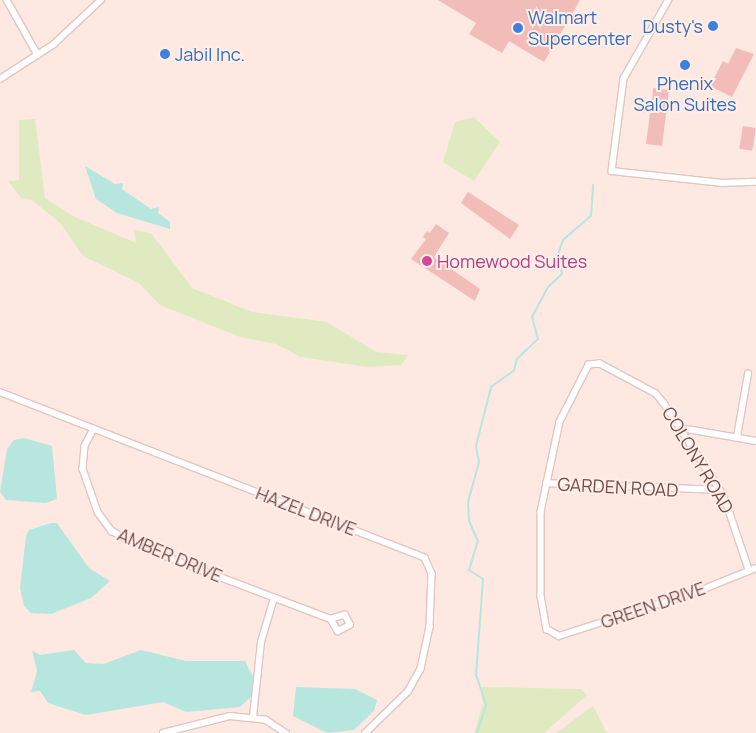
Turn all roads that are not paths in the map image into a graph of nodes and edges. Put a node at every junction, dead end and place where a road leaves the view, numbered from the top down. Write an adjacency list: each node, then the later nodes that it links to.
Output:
1 (7, 0): 4 (street)
2 (101, 0): 4 (street)
3 (669, 0): 6 (street)
4 (38, 55): 5 (street)
5 (0, 79)
6 (756, 182)
7 (748, 374): 11 (street)
8 (0, 392): 10 (street, HAZEL DRIVE)
9 (681, 428): 11 (street); 13 (street, COLONY ROAD); 14 (street, COLONY ROAD)
10 (93, 431): 17 (street, AMBER DRIVE); 22 (street, HAZEL DRIVE)
11 (737, 437): 12 (street)
12 (756, 441)
13 (546, 483): 14 (street, GARDEN ROAD); 16 (street, GREEN DRIVE)
14 (719, 490): 16 (street, COLONY ROAD)
15 (756, 568): 16 (street, GREEN DRIVE)
16 (749, 571)
17 (274, 598): 18 (street, AMBER DRIVE); 19 (street)
18 (331, 619)
19 (253, 717): 20 (street); 21 (street)
20 (163, 733)
21 (286, 733)
22 (366, 733)

